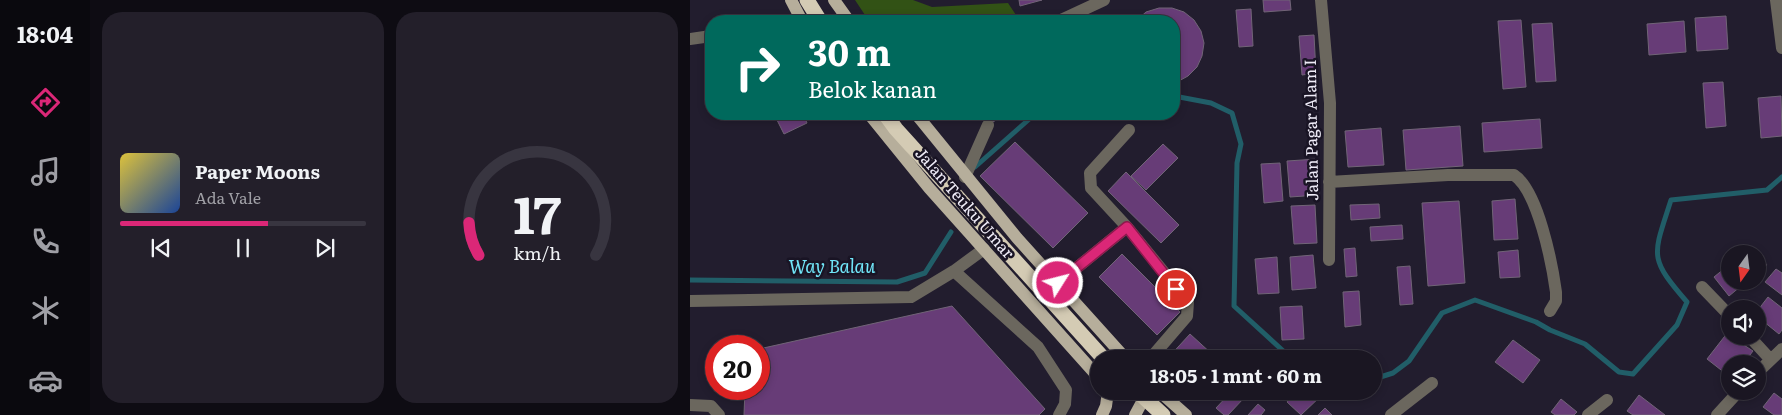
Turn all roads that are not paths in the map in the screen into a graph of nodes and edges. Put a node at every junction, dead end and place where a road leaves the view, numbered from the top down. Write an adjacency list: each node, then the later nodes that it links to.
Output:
1 (791, 0): 7 (main road)
2 (807, 0): 8 (highway)
3 (834, 0): 9 (main road)
4 (1104, 0): 10 (street)
5 (1321, 0): 21 (street, Jalan Pagar Alam I)
6 (1776, 0): 13 (street)
7 (799, 15)
8 (816, 15)
9 (845, 15)
10 (1072, 15)
11 (705, 37): 12 (street)
12 (690, 39)
13 (1782, 48)
14 (874, 120): 22 (main road, Jalan Teuku Umar)
15 (889, 120): 35 (highway, bridge)
16 (921, 120): 19 (main road, Jalan Teuku Umar)
17 (988, 125): 20 (street)
18 (1128, 130): 23 (street)
19 (955, 165): 20 (main road, Jalan Teuku Umar); 22 (main road)
20 (965, 177): 27 (main road, Jalan Teuku Umar)
21 (1329, 182): 25 (street, Jalan Pagar Alam I); 32 (street)
22 (929, 188): 24 (main road, Jalan Teuku Umar)
23 (1127, 227): 27 (street); 37 (street)
24 (984, 249): 26 (street); 29 (main road, Jalan Teuku Umar)
25 (1329, 260)
26 (954, 272): 30 (street); 50 (street)
27 (1057, 282): 29 (main road); 36 (main road, Jalan Teuku Umar)
28 (1702, 287): 31 (street)
29 (1028, 299): 40 (main road, Jalan Teuku Umar)
30 (690, 301)
31 (1721, 307)
32 (1550, 311)
33 (1757, 345): 38 (street)
34 (1782, 348): 38 (street)
35 (1096, 350)
36 (1118, 350)
37 (1158, 350)
38 (1770, 359): 39 (street)
39 (1766, 363)
40 (1090, 368)
41 (1432, 383): 55 (street)
42 (1107, 400): 51 (main road)
43 (1142, 400): 52 (main road)
44 (1148, 400): 53 (highway, bridge)
45 (1170, 400): 54 (main road)
46 (1607, 400): 56 (street)
47 (1731, 400): 57 (street)
48 (690, 405): 49 (street)
49 (719, 415)
50 (1059, 415)
51 (1102, 415)
52 (1135, 415)
53 (1164, 415)
54 (1186, 415)
55 (1391, 415)
56 (1588, 415)
57 (1717, 415)

